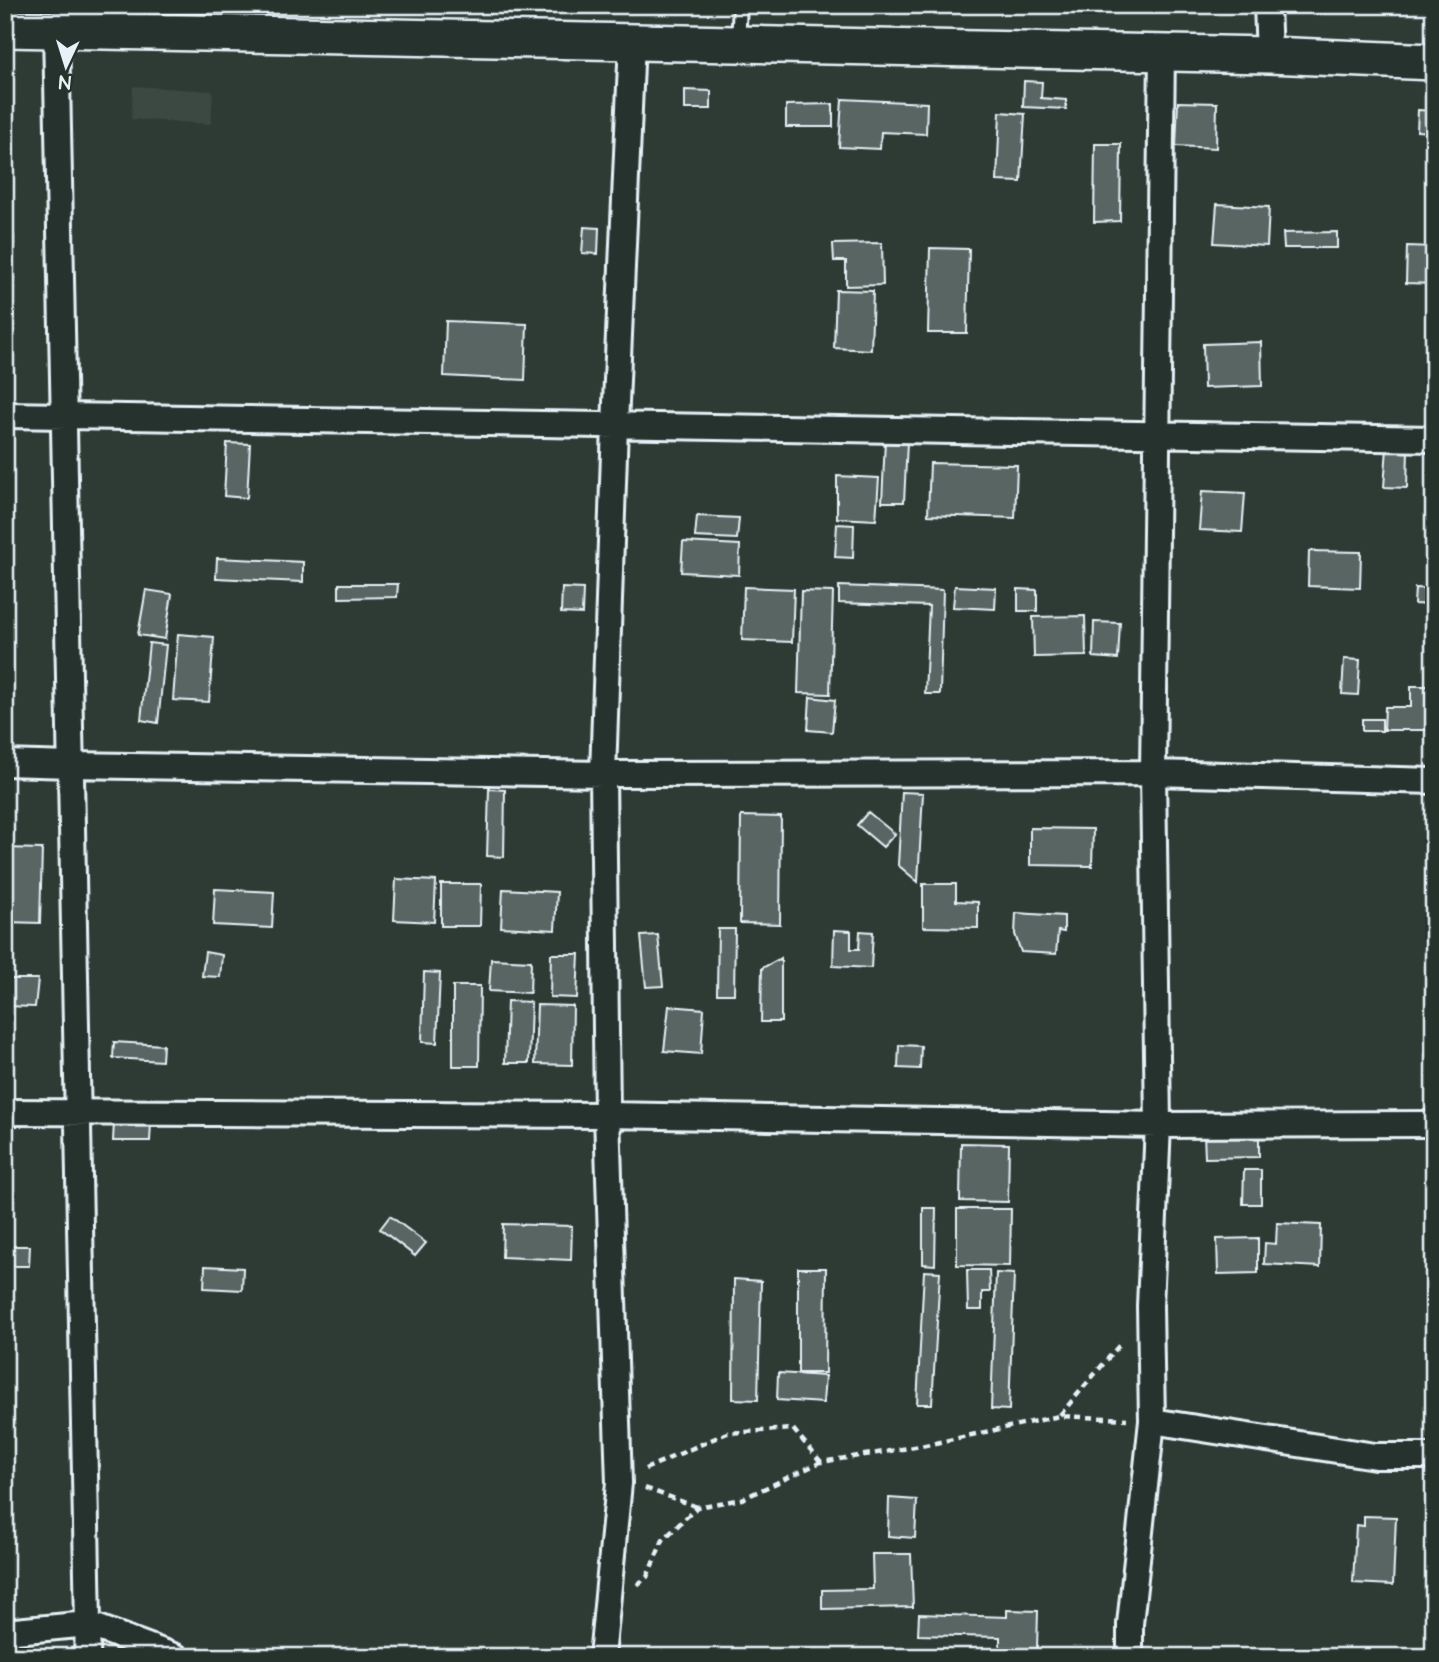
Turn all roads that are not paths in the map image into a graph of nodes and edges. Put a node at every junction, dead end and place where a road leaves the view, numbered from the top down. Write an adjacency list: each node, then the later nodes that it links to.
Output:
1 (740, 5): 6 (lane)
2 (1267, 5): 8 (street)
3 (5, 29): 4 (main road)
4 (56, 29): 5 (main road); 11 (street)
5 (632, 41): 6 (main road); 12 (street)
6 (738, 44): 7 (main road)
7 (1162, 52): 8 (main road); 13 (street)
8 (1269, 55): 9 (main road)
9 (1434, 62)
10 (5, 415): 11 (street)
11 (64, 416): 12 (street); 16 (street)
12 (615, 425): 13 (street); 18 (street)
13 (1158, 434): 14 (street); 17 (street)
14 (1434, 439)
15 (5, 763): 16 (street)
16 (71, 765): 18 (street); 21 (street)
17 (1153, 773): 18 (street); 19 (street); 24 (street)
18 (603, 774): 22 (street)
19 (1434, 781)
20 (5, 1112): 21 (street)
21 (77, 1112): 22 (street); 27 (street)
22 (607, 1115): 24 (street); 31 (street)
23 (1434, 1124): 24 (street)
24 (1158, 1125): 25 (street)
25 (1152, 1421): 26 (street); 32 (street)
26 (1434, 1456)
27 (88, 1624): 28 (street); 29 (street); 30 (street)
28 (5, 1632)
29 (87, 1657)
30 (176, 1657)
31 (602, 1657)
32 (1130, 1657)

